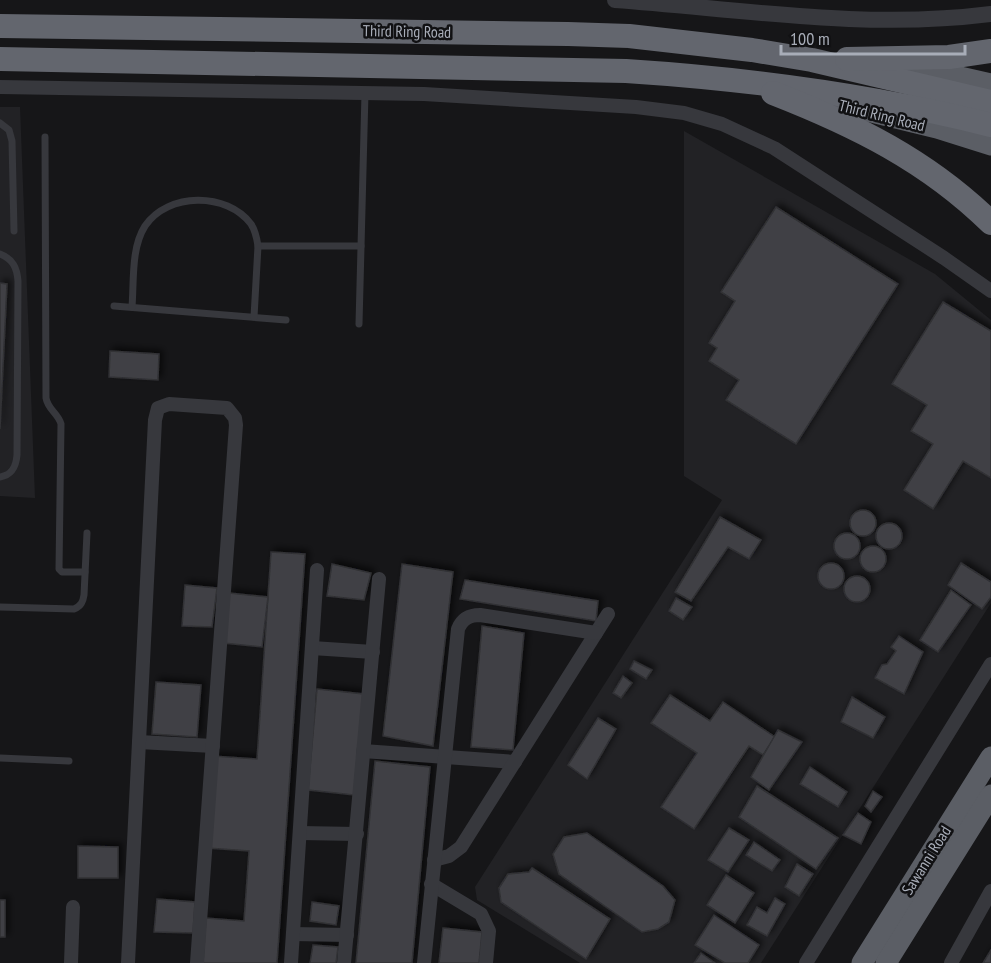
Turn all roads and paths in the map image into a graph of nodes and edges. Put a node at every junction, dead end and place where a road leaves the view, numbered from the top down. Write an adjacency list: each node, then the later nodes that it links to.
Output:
1 (615, 0): 2 (street)
2 (991, 14)
3 (0, 26): 6 (highway, Third Ring Road)
4 (991, 51): 6 (highway)
5 (0, 59): 7 (highway, Third Ring Road)
6 (812, 60): 8 (highway, Third Ring Road); 11 (highway, Third Ring Road)
7 (738, 80): 13 (highway, Third Ring Road); 15 (highway, Third Ring Road); 16 (highway)
8 (991, 84)
9 (0, 87): 10 (street)
10 (365, 93): 19 (lane); 21 (street)
11 (991, 102)
12 (0, 123): 17 (lane)
13 (991, 125)
14 (45, 137): 30 (lane)
15 (991, 145)
16 (991, 223)
17 (15, 231)
18 (258, 246): 19 (lane); 23 (lane); 24 (lane)
19 (361, 246): 26 (lane)
20 (0, 254): 27 (lane)
21 (991, 291)
22 (114, 306): 23 (lane)
23 (132, 307): 24 (lane)
24 (254, 317): 25 (lane)
25 (285, 320)
26 (359, 324)
27 (0, 477)
28 (87, 533): 30 (lane)
29 (317, 570): 35 (street)
30 (85, 572): 32 (lane)
31 (379, 579): 36 (street)
32 (0, 607)
33 (608, 614): 34 (street)
34 (596, 633): 41 (street); 45 (street)
35 (312, 648): 36 (street); 47 (street)
36 (373, 652): 40 (street)
37 (991, 664): 62 (street)
38 (139, 742): 39 (street); 39 (street); 56 (street)
39 (213, 746): 57 (street)
40 (363, 752): 41 (street); 48 (street)
41 (444, 757): 45 (street); 49 (street)
42 (991, 757): 63 (highway, Sawanni Road)
43 (0, 758): 44 (lane)
44 (69, 761)
45 (515, 762): 49 (street)
46 (991, 795): 64 (highway, Sawanni Road)
47 (300, 833): 48 (street); 53 (street)
48 (357, 834): 54 (street)
49 (434, 860): 50 (street)
50 (431, 884): 60 (street); 61 (street)
51 (991, 891): 65 (street)
52 (73, 907): 55 (street)
53 (293, 934): 54 (street); 58 (street)
54 (347, 935): 59 (street)
55 (71, 963)
56 (128, 963)
57 (197, 963)
58 (291, 963)
59 (344, 963)
60 (424, 963)
61 (486, 963)
62 (806, 963)
63 (862, 963)
64 (886, 963)
65 (951, 963)

